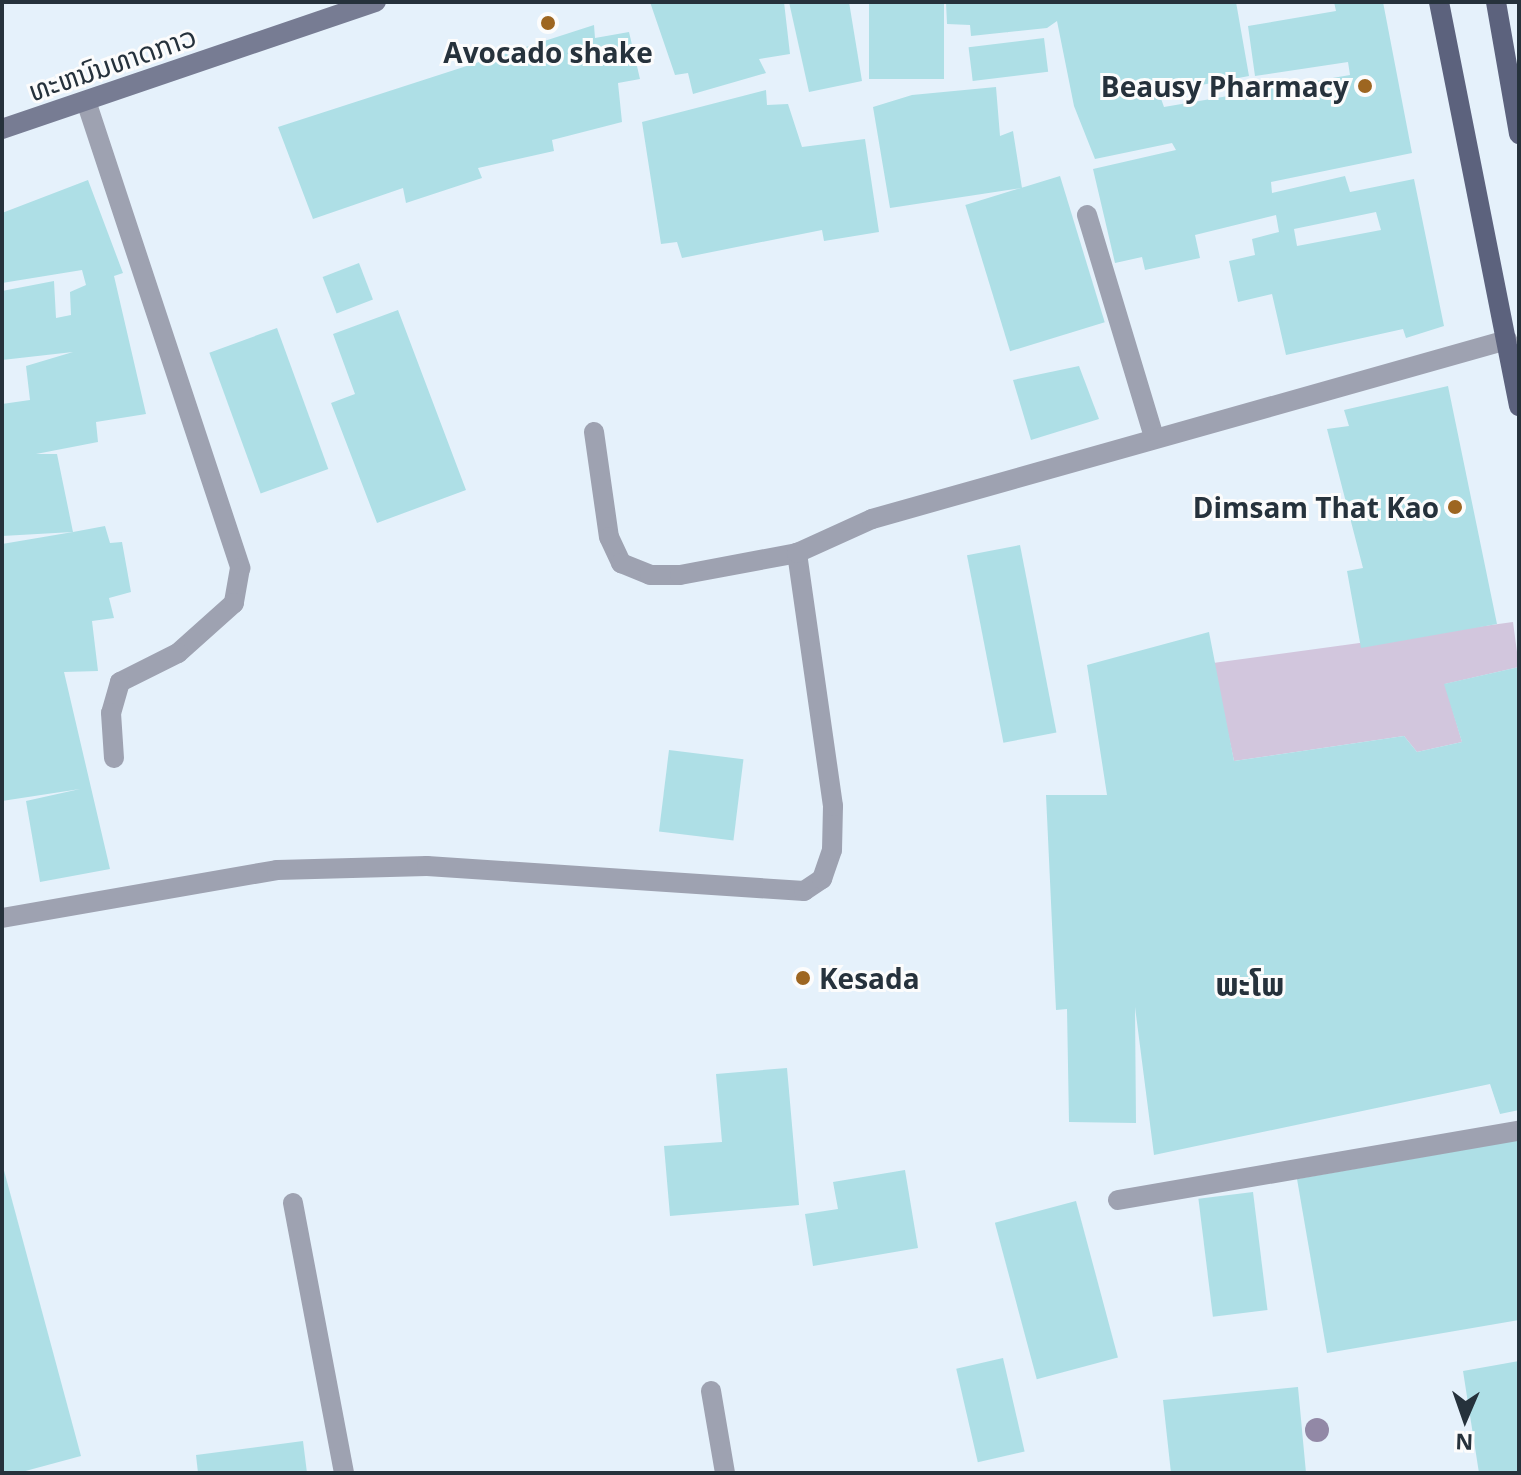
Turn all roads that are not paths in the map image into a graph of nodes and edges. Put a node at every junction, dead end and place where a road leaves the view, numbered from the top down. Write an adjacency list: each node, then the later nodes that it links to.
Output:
1 (376, 2): 4 (street, ທະຫນົນທາດກາວ)
2 (1439, 2): 8 (main road)
3 (1496, 2): 6 (main road)
4 (86, 101): 5 (street, ທະຫນົນທາດກາວ); 13 (street)
5 (2, 129)
6 (1519, 134)
7 (1087, 215): 11 (street)
8 (1507, 340): 9 (main road); 11 (street)
9 (1519, 406)
10 (594, 432): 12 (street)
11 (1154, 437): 12 (street)
12 (797, 553): 14 (street)
13 (114, 758)
14 (2, 918)
15 (1519, 1131): 16 (street)
16 (1118, 1200)
17 (293, 1203): 19 (street)
18 (711, 1391): 20 (street)
19 (344, 1473)
20 (725, 1473)

